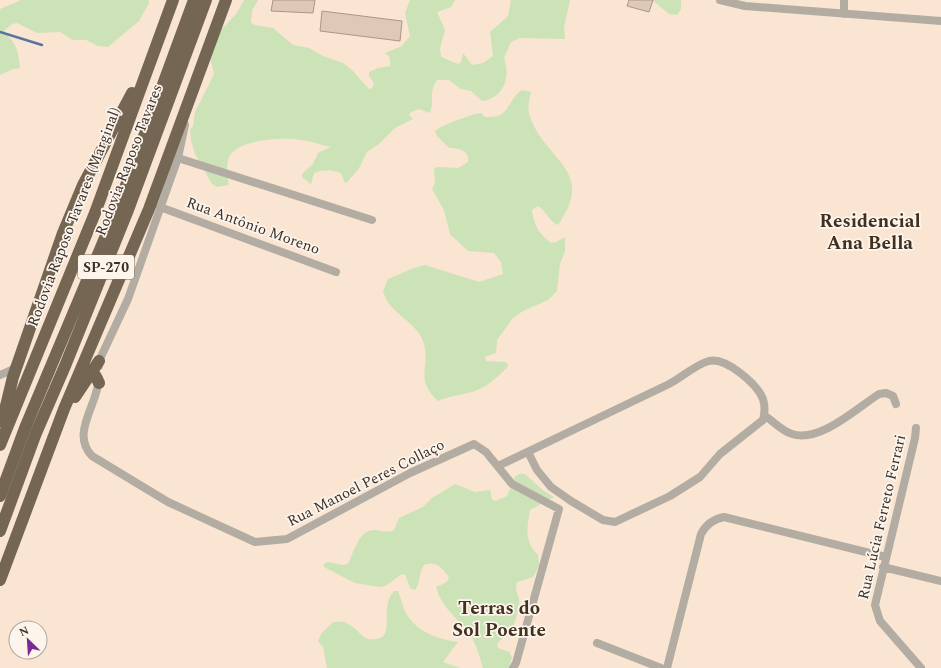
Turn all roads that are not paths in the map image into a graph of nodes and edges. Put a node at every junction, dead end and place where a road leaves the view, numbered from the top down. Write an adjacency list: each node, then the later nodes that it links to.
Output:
1 (173, 0): 10 (highway, Rodovia Raposo Tavares (Marginal) / SP-270)
2 (194, 0): 29 (highway, Rodovia Raposo Tavares / SP-270)
3 (206, 0): 30 (highway, Rodovia Raposo Tavares / SP-270)
4 (226, 0): 11 (highway, SP-270)
5 (720, 0): 7 (street)
6 (844, 0): 8 (street)
7 (745, 3): 8 (street)
8 (844, 14): 9 (street)
9 (941, 21)
10 (150, 60): 17 (highway); 26 (highway, Rodovia Raposo Tavares (Marginal) / SP-270)
11 (192, 89): 12 (street); 23 (highway, SP-270)
12 (178, 158): 13 (street); 14 (street)
13 (160, 207): 15 (street, Rua Antônio Moreno); 16 (street)
14 (372, 220)
15 (336, 272)
16 (100, 361): 19 (highway)
17 (16, 368): 18 (street); 20 (highway)
18 (0, 376): 20 (street)
19 (94, 380): 23 (highway); 28 (street, Rua Manoel Peres Collaço)
20 (9, 390): 25 (highway)
21 (896, 404): 22 (street)
22 (764, 415): 27 (street); 27 (street)
23 (61, 418): 33 (highway, SP-270)
24 (916, 428): 31 (street, Rua Lúcia Ferreto Ferrari)
25 (0, 431)
26 (0, 445)
27 (528, 452): 28 (street)
28 (498, 466): 36 (street, Rua Manoel Peres Collaço)
29 (0, 496)
30 (0, 531)
31 (886, 557): 32 (street, Rua Lúcia Ferreto Ferrari); 38 (street)
32 (884, 567): 34 (street); 39 (street, Rua Lúcia Ferreto Ferrari)
33 (0, 580)
34 (941, 581)
35 (597, 643): 37 (street)
36 (513, 668)
37 (661, 668)
38 (667, 668)
39 (922, 668)

